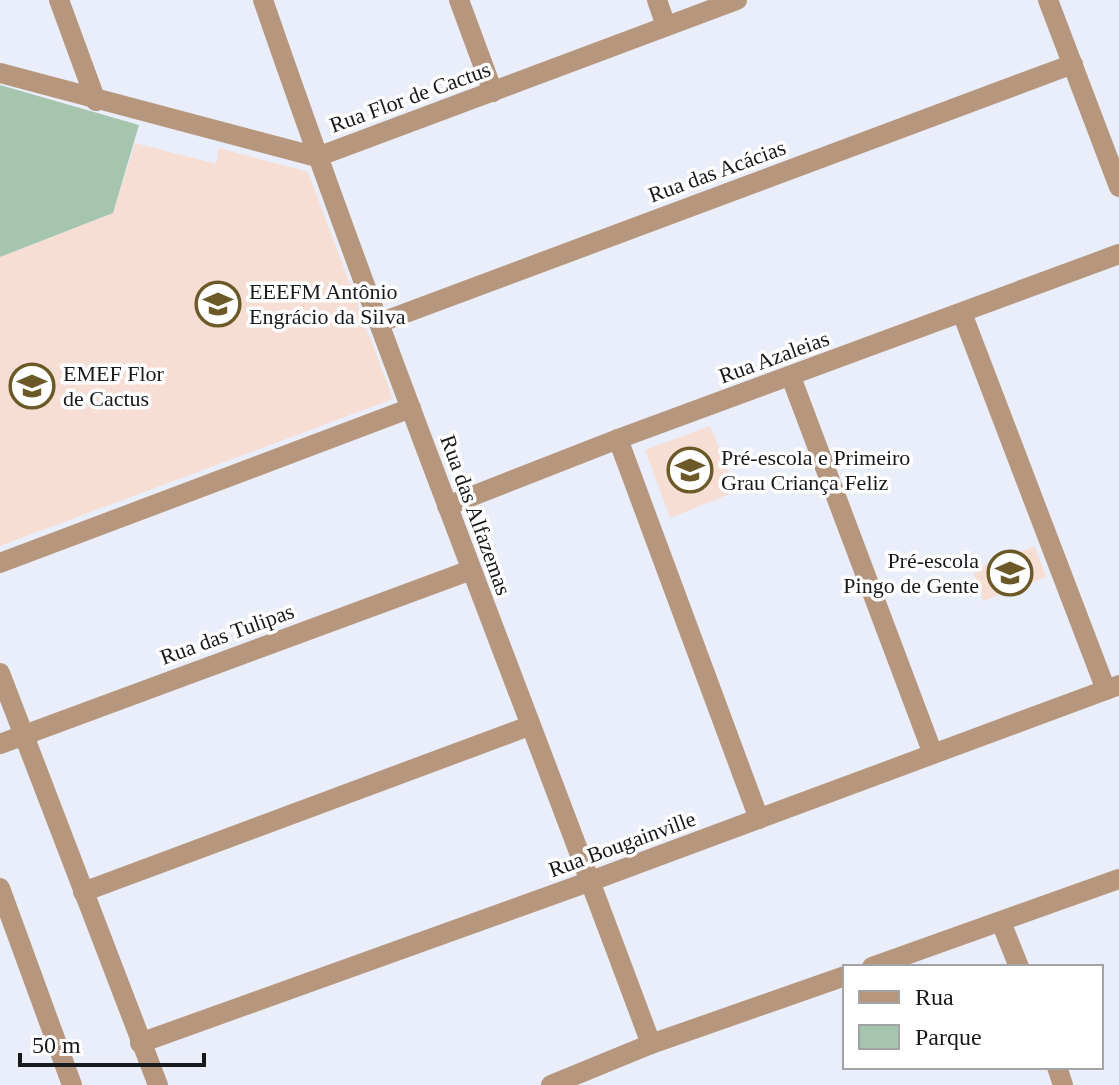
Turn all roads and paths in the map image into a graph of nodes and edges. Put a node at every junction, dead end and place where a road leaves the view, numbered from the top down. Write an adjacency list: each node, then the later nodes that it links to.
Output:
1 (59, 0): 11 (street)
2 (263, 0): 12 (street, Rua das Alfazemas)
3 (459, 0): 10 (street)
4 (657, 0): 7 (street)
5 (737, 0): 7 (street, Rua Flor de Cactus)
6 (1048, 0): 8 (street)
7 (666, 26): 10 (street, Rua Flor de Cactus)
8 (1073, 64): 13 (street); 16 (street, Rua das Acácias)
9 (0, 73): 11 (street, Rua Flor de Cactus)
10 (493, 92): 12 (street, Rua Flor de Cactus)
11 (96, 101): 12 (street, Rua Flor de Cactus)
12 (317, 157): 16 (street, Rua das Alfazemas)
13 (1119, 187)
14 (1119, 254): 15 (street, Rua Azaleias)
15 (962, 313): 17 (street, Rua Azaleias); 24 (street)
16 (379, 323): 18 (street, Rua das Alfazemas)
17 (791, 377): 19 (street, Rua Azaleias); 28 (street)
18 (411, 408): 20 (street, Rua das Alfazemas); 21 (street)
19 (618, 439): 20 (street, Rua Azaleias); 29 (street)
20 (447, 506): 22 (street, Rua das Alfazemas)
21 (0, 563)
22 (471, 570): 25 (street, Rua das Alfazemas); 26 (street, Rua das Tulipas)
23 (0, 673): 26 (street)
24 (1113, 687): 28 (street, Rua Bougainville)
25 (529, 726): 31 (street, Rua das Alfazemas); 33 (street)
26 (24, 736): 27 (street, Rua das Tulipas); 33 (street)
27 (0, 744)
28 (933, 754): 29 (street, Rua Bougainville)
29 (759, 819): 31 (street, Rua Bougainville)
30 (1119, 879): 34 (street)
31 (591, 881): 38 (street, Rua Bougainville); 39 (street, Rua das Alfazemas)
32 (0, 888): 41 (street)
33 (83, 892): 38 (street)
34 (1001, 922): 35 (street); 36 (street)
35 (878, 965)
36 (1018, 965)
37 (843, 977): 39 (street)
38 (140, 1043): 42 (street)
39 (651, 1044): 40 (street)
40 (597, 1076): 43 (street)
41 (72, 1085)
42 (158, 1085)
43 (551, 1085)

